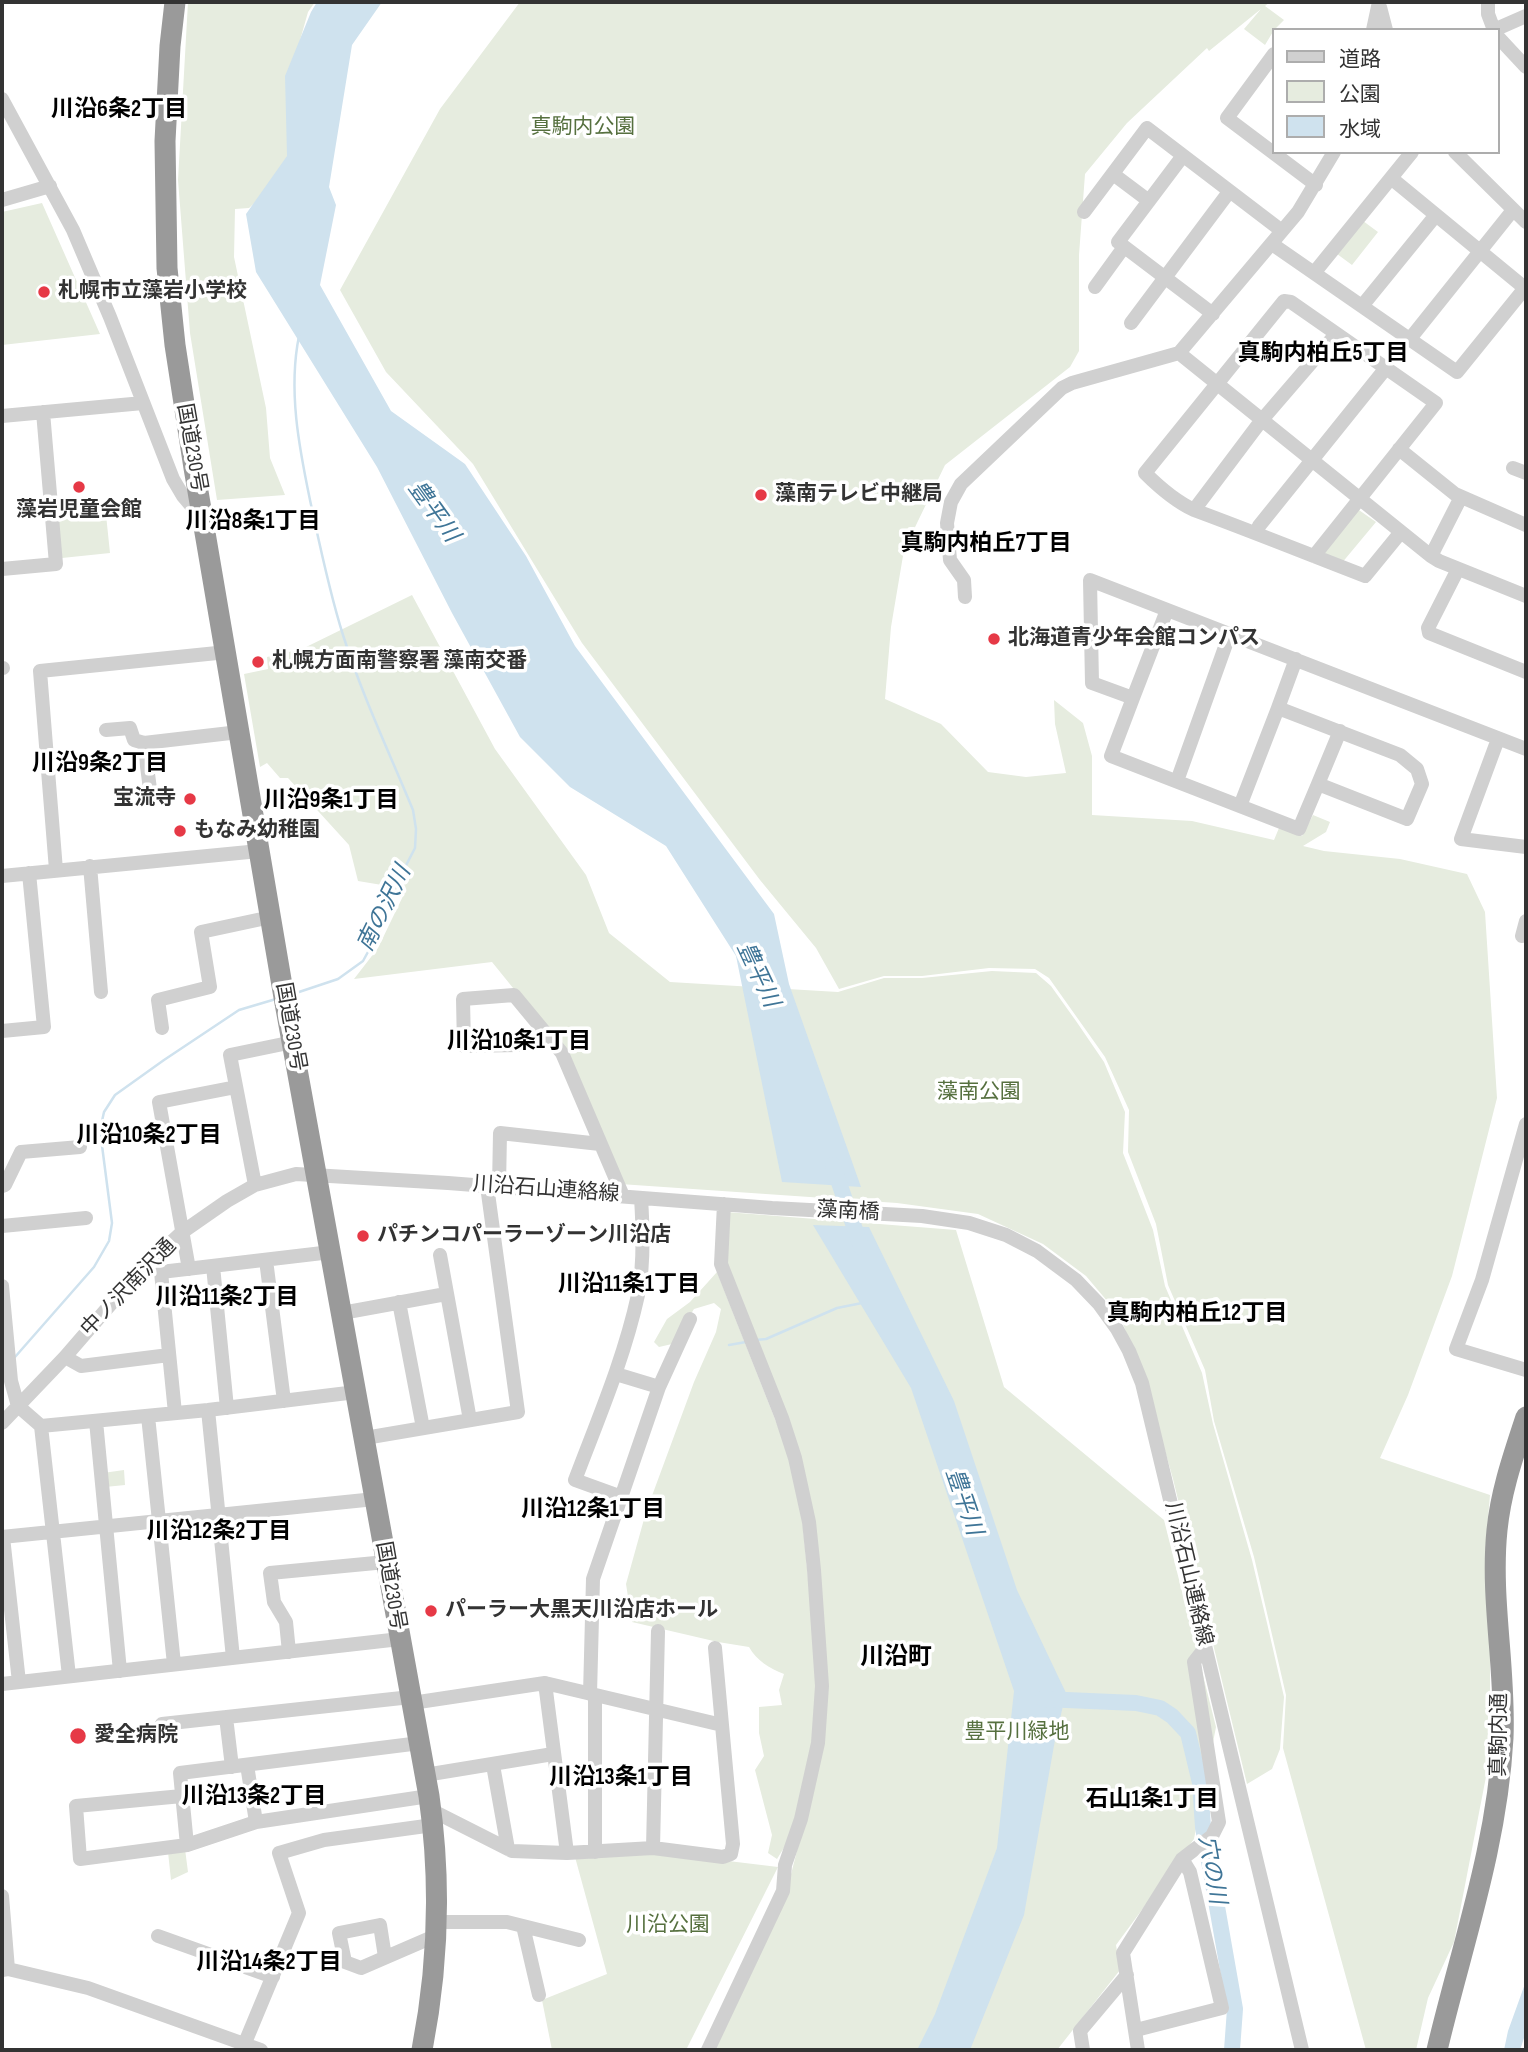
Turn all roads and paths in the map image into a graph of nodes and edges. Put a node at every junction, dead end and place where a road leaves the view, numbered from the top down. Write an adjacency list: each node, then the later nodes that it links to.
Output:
1 (175, 2): 54 (highway, 国道230号)
2 (1379, 2): 5 (street); 6 (street)
3 (1488, 2): 7 (street)
4 (1526, 16): 8 (street)
5 (1373, 28)
6 (1386, 28)
7 (1493, 28)
8 (1499, 28)
9 (1500, 39): 11 (street)
10 (1272, 57): 13 (street)
11 (1526, 67)
12 (2, 99): 22 (street)
13 (1272, 152)
14 (1275, 154): 21 (street)
15 (1333, 154): 21 (street)
16 (1410, 154): 20 (street)
17 (1457, 154): 28 (street)
18 (1182, 157): 19 (street); 23 (street); 25 (street)
19 (1113, 174): 25 (street); 26 (street)
20 (1391, 178): 27 (street); 33 (street)
21 (1316, 185): 29 (street)
22 (50, 186): 24 (street); 45 (street)
23 (1230, 192): 29 (street); 34 (street)
24 (2, 200)
25 (1149, 201): 31 (street)
26 (1084, 212)
27 (1436, 215): 32 (street); 37 (street)
28 (1521, 215): 32 (street)
29 (1282, 231): 30 (street)
30 (1272, 244): 33 (street); 38 (street)
31 (1124, 247): 34 (street); 35 (street)
32 (1480, 251): 36 (street); 41 (street)
33 (1314, 274): 37 (street)
34 (1166, 278): 38 (street); 39 (street)
35 (1095, 287)
36 (1526, 289): 41 (street)
37 (1362, 306): 41 (street)
38 (1213, 314): 42 (street)
39 (1131, 323)
40 (1336, 334): 43 (street); 44 (street); 48 (street)
41 (1409, 340)
42 (1179, 353): 44 (street); 63 (street)
43 (1386, 368): 49 (street); 50 (street)
44 (1217, 384): 48 (street); 53 (street)
45 (143, 403): 46 (street); 54 (street)
46 (43, 412): 47 (street); 60 (street)
47 (2, 416)
48 (1261, 421): 50 (street); 53 (street)
49 (1399, 449): 51 (street); 52 (street)
50 (1312, 460): 52 (street); 57 (street)
51 (1461, 497): 55 (street); 59 (street)
52 (1360, 498): 56 (street); 58 (street)
53 (1194, 510): 57 (street)
54 (204, 519): 66 (highway, 国道230号)
55 (1526, 525)
56 (1401, 532): 58 (street); 59 (street)
57 (1256, 533): 58 (street)
58 (1314, 556)
59 (1432, 556): 61 (street)
60 (2, 569)
61 (1458, 569): 62 (street); 68 (street)
62 (1526, 596)
63 (965, 597)
64 (1167, 610): 65 (street); 69 (street); 69 (street)
65 (1230, 634): 67 (street); 77 (street)
66 (227, 652): 73 (highway, 国道230号); 84 (street)
67 (1296, 659): 70 (street); 74 (street)
68 (1526, 672)
69 (1133, 698): 77 (street)
70 (1278, 708): 72 (street); 80 (street)
71 (106, 730): 75 (street)
72 (1340, 731): 78 (street); 78 (street)
73 (239, 732): 75 (street); 82 (highway, 国道230号)
74 (1498, 739): 76 (street); 81 (street)
75 (144, 743): 79 (street)
76 (1526, 749)
77 (1177, 781): 80 (street)
78 (1318, 783): 80 (street)
79 (151, 796)
80 (1240, 806)
81 (1526, 847)
82 (259, 851): 83 (street); 87 (highway, 国道230号)
83 (90, 866): 84 (street); 88 (street)
84 (57, 870): 85 (street)
85 (29, 873): 86 (street); 90 (street)
86 (2, 876)
87 (271, 917): 89 (street); 92 (highway, 国道230号)
88 (101, 992)
89 (162, 1028)
90 (2, 1031)
91 (545, 1032): 91 (street); 95 (street)
92 (293, 1042): 93 (street); 97 (highway, 国道230号)
93 (236, 1087): 98 (street); 108 (street)
94 (1526, 1124): 121 (street)
95 (600, 1144): 100 (street); 101 (street)
96 (80, 1147): 99 (street)
97 (317, 1174): 98 (street, 中ノ沢南沢通); 100 (street, 川沿石山連絡線); 109 (highway, 国道230号)
98 (255, 1185): 108 (street, 中ノ沢南沢通)
99 (2, 1186)
100 (493, 1186): 101 (street, 川沿石山連絡線); 132 (street)
101 (623, 1196): 102 (street, 川沿石山連絡線)
102 (641, 1198): 103 (street, 川沿石山連絡線); 122 (street)
103 (724, 1204): 104 (street, 川沿石山連絡線); 193 (street)
104 (774, 1208): 105 (street, 藻南橋)
105 (922, 1216): 149 (street, 川沿石山連絡線)
106 (86, 1218): 107 (street)
107 (2, 1226)
108 (181, 1233): 113 (street); 120 (street, 中ノ沢南沢通)
109 (331, 1252): 111 (street); 117 (highway, 国道230号)
110 (440, 1255): 115 (street)
111 (266, 1260): 112 (street); 125 (street)
112 (213, 1266): 113 (street); 127 (street)
113 (189, 1269): 119 (street)
114 (2, 1286): 126 (street)
115 (446, 1294): 116 (street); 132 (street)
116 (399, 1302): 117 (street); 136 (street)
117 (342, 1312): 124 (highway, 国道230号)
118 (690, 1319): 123 (street)
119 (169, 1356): 120 (street); 129 (street)
120 (65, 1357): 126 (street, 中ノ沢南沢通)
121 (1526, 1370)
122 (616, 1374): 123 (street); 138 (street)
123 (659, 1387): 138 (street)
124 (356, 1392): 125 (street); 137 (highway, 国道230号)
125 (284, 1401): 127 (street)
126 (18, 1406): 134 (street, 中ノ沢南沢通); 135 (street)
127 (227, 1408): 128 (street)
128 (208, 1410): 129 (street); 140 (street)
129 (175, 1413): 130 (street)
130 (148, 1416): 133 (street); 141 (street)
131 (1526, 1417): 178 (highway, 真駒内通)
132 (470, 1420): 136 (street)
133 (96, 1421): 135 (street); 142 (street)
134 (2, 1423)
135 (41, 1426): 143 (street)
136 (423, 1428): 137 (street)
137 (365, 1438): 139 (highway, 国道230号)
138 (622, 1497): 158 (street)
139 (375, 1499): 140 (street); 145 (highway, 国道230号)
140 (218, 1515): 141 (street); 151 (street)
141 (160, 1522): 142 (street); 152 (street)
142 (106, 1527): 143 (street); 153 (street)
143 (53, 1532): 144 (street); 154 (street)
144 (2, 1537): 155 (street)
145 (386, 1562): 147 (highway, 国道230号); 150 (street)
146 (659, 1631): 160 (street)
147 (400, 1639): 150 (street); 159 (highway, 国道230号)
148 (715, 1648): 163 (street)
149 (1205, 1648): 177 (street); 196 (street, 川沿石山連絡線)
150 (289, 1652): 151 (street)
151 (233, 1658): 152 (street)
152 (174, 1664): 153 (street)
153 (120, 1671): 154 (street)
154 (69, 1676): 155 (street)
155 (19, 1682): 157 (street)
156 (545, 1683): 158 (street); 159 (street); 165 (street)
157 (2, 1684)
158 (592, 1695): 160 (street); 175 (street)
159 (412, 1700): 161 (street); 164 (highway, 国道230号)
160 (658, 1710): 163 (street); 173 (street)
161 (226, 1717): 162 (street); 168 (street)
162 (162, 1724)
163 (722, 1725): 173 (street)
164 (420, 1743): 166 (street); 170 (highway, 国道230号)
165 (553, 1754): 167 (street); 176 (street)
166 (247, 1765): 168 (street); 171 (street)
167 (493, 1765): 170 (street); 174 (street)
168 (232, 1767): 169 (street)
169 (182, 1796): 172 (street); 172 (street)
170 (430, 1802): 171 (street); 174 (street); 181 (highway, 国道230号); 187 (street)
171 (256, 1822): 172 (street)
172 (187, 1845)
173 (653, 1848): 175 (street)
174 (508, 1849): 176 (street)
175 (595, 1852): 176 (street)
176 (567, 1853)
177 (1182, 1859): 186 (street); 189 (street)
178 (1479, 1893): 197 (highway); 198 (highway, 真駒内通); 199 (highway)
179 (2, 1896): 185 (street)
180 (523, 1926): 181 (street); 183 (street); 188 (street)
181 (435, 1929): 184 (street); 192 (highway, 国道230号)
182 (158, 1936): 187 (street)
183 (579, 1940)
184 (385, 1957)
185 (5, 1969): 190 (street)
186 (1127, 1975): 189 (street); 194 (street)
187 (273, 1977): 190 (street)
188 (539, 1995)
189 (1136, 2030): 195 (street)
190 (243, 2047): 191 (street)
191 (261, 2050)
192 (422, 2050)
193 (708, 2050)
194 (1083, 2050)
195 (1138, 2050)
196 (1302, 2050)
197 (1426, 2050)
198 (1437, 2050)
199 (1450, 2050)

